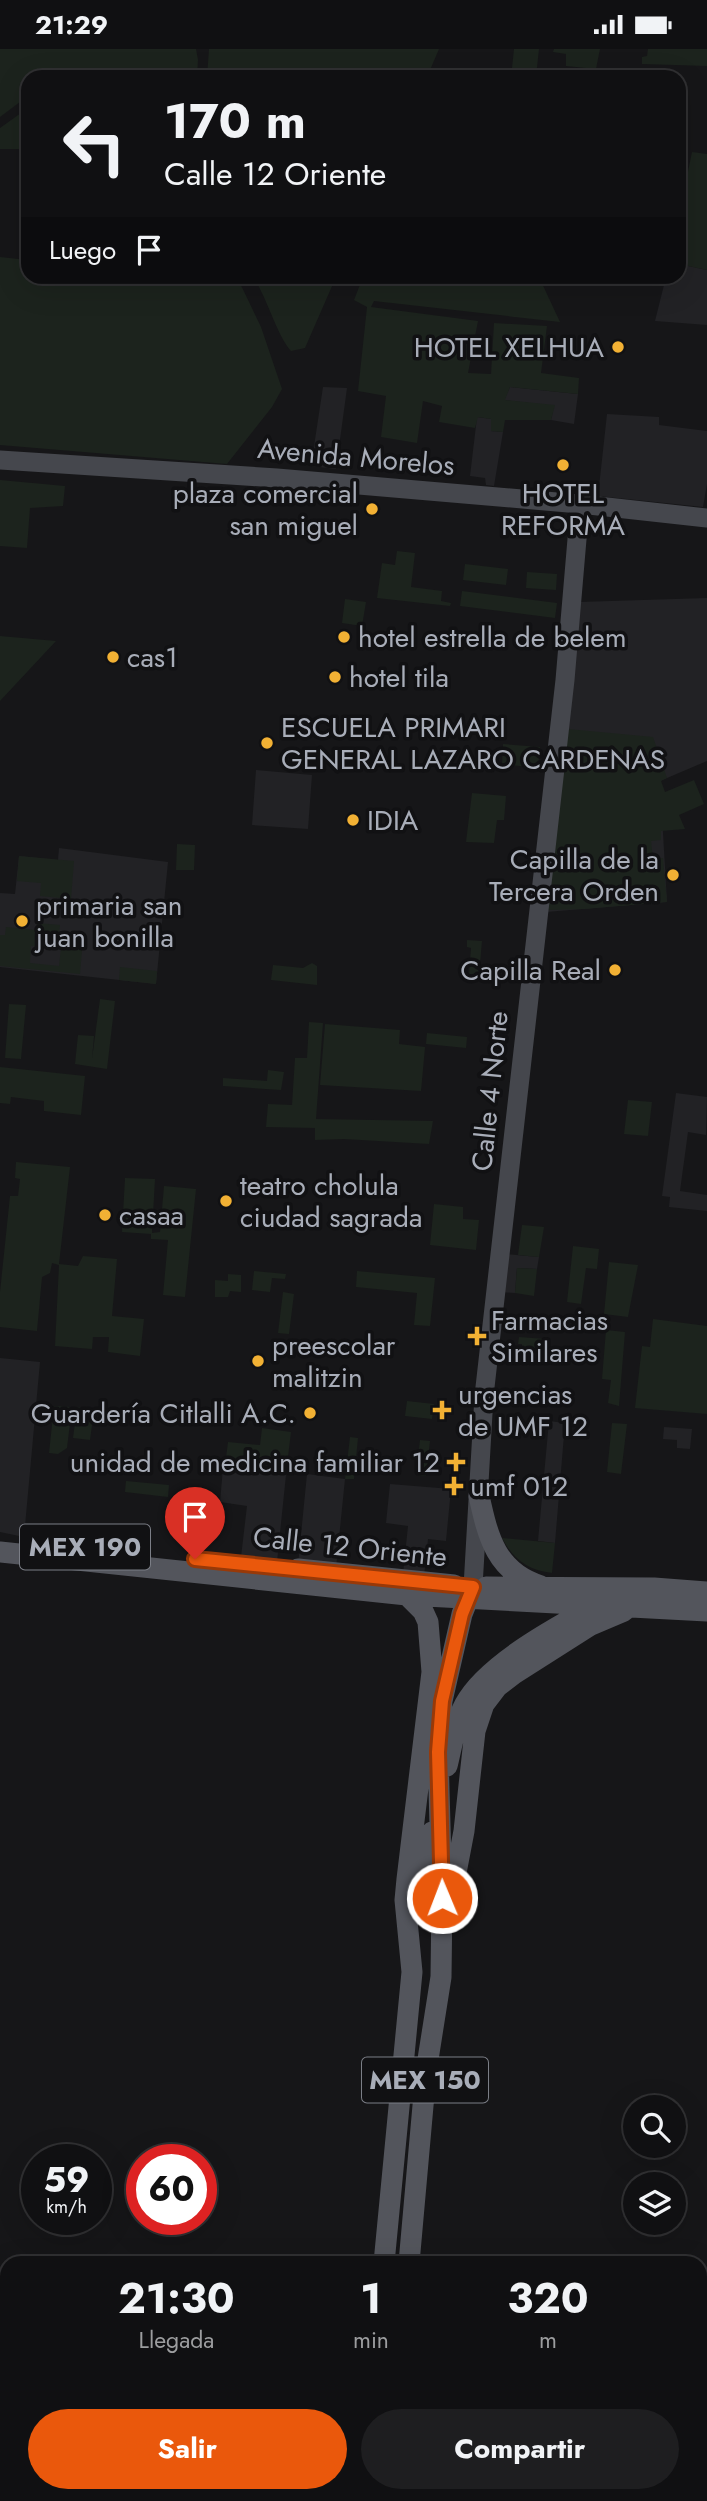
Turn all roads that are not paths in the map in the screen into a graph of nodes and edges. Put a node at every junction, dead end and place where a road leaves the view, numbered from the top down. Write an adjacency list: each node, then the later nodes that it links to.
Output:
1 (0, 460): 2 (main road, Avenida Morelos)
2 (580, 504): 3 (main road, Avenida Morelos); 4 (main road, Calle 4 Norte)
3 (707, 518)
4 (480, 1496): 7 (main road); 10 (main road, Calle 4 Norte)
5 (0, 1538): 10 (main road, Calle 12 Oriente / MEX 190)
6 (0, 1552): 11 (main road, Calle 12 Oriente / MEX 190)
7 (547, 1587): 8 (main road, Calle 12 Oriente / MEX 190); 10 (main road, Calle 12 Oriente / MEX 190)
8 (654, 1588): 9 (main road, MEX 150); 12 (main road, MEX 150)
9 (707, 1592)
10 (470, 1593): 11 (main road, Calle 12 Oriente / MEX 190); 12 (main road, Calle 12 Oriente / MEX 190); 15 (main road)
11 (407, 1595): 17 (main road)
12 (595, 1606): 13 (main road, Calle 12 Oriente / MEX 190); 15 (main road, MEX 150)
13 (640, 1606): 14 (main road, MEX 150); 16 (main road, MEX 150)
14 (707, 1611)
15 (440, 1793): 16 (main road); 17 (main road, MEX 150)
16 (442, 1898): 19 (main road, MEX 150)
17 (409, 1924): 18 (main road, MEX 150)
18 (385, 2256)
19 (410, 2256)

